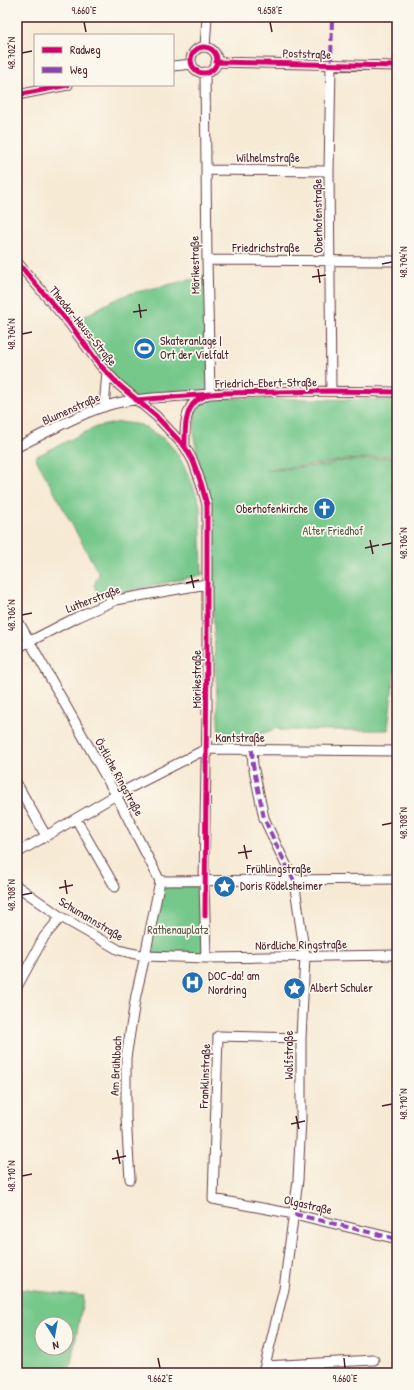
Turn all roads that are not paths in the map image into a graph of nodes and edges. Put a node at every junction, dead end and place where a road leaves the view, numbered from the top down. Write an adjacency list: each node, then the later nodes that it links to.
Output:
1 (207, 17): 2 (street)
2 (205, 47): 3 (street); 4 (street)
3 (216, 62): 5 (street, Poststraße); 8 (street)
4 (192, 64): 6 (street); 8 (street)
5 (331, 65): 7 (street, Poststraße); 14 (street, Oberhofenstraße)
6 (174, 66)
7 (397, 66)
8 (205, 72): 13 (street, Mörikestraße)
9 (63, 86): 10 (street)
10 (37, 91): 11 (street); 12 (street)
11 (17, 95)
12 (17, 100)
13 (206, 170): 14 (street, Wilhelmstraße); 15 (street, Mörikestraße)
14 (329, 171): 16 (street, Oberhofenstraße)
15 (207, 260): 16 (street, Friedrichstraße); 22 (street, Mörikestraße)
16 (330, 260): 17 (street, Friedrichstraße); 20 (street, Oberhofenstraße)
17 (397, 261)
18 (17, 262): 19 (street, Theodor-Heuss-Straße)
19 (107, 372): 23 (street, Theodor-Heuss-Straße); 24 (street)
20 (331, 391): 21 (street, Friedrich-Ebert-Straße); 22 (street, Friedrich-Ebert-Straße)
21 (397, 392)
22 (210, 394): 23 (street, Friedrich-Ebert-Straße); 25 (street, Mörikestraße)
23 (136, 400): 24 (street, Blumenstraße); 25 (street, Mörikestraße)
24 (104, 407): 26 (street, Blumenstraße)
25 (185, 446): 27 (street, Mörikestraße)
26 (17, 447)
27 (207, 584): 29 (street, Lutherstraße); 31 (street, Mörikestraße)
28 (17, 619): 29 (street, Östliche Ringstraße)
29 (30, 641): 30 (street, Lutherstraße); 35 (street, Östliche Ringstraße)
30 (17, 648)
31 (206, 750): 32 (street, Kantstraße); 35 (street, Kantstraße); 41 (street, Mörikestraße)
32 (252, 750): 33 (street, Kantstraße); 42 (street, Wolfstraße)
33 (397, 751)
34 (17, 784): 37 (street)
35 (116, 795): 36 (street, Kantstraße); 40 (street, Östliche Ringstraße)
36 (76, 818): 37 (street, Kantstraße); 44 (street)
37 (46, 836): 38 (street, Kantstraße)
38 (17, 853)
39 (397, 879): 42 (street, Frühlingstraße)
40 (160, 881): 41 (street, Frühlingstraße); 47 (street)
41 (204, 881): 42 (street, Frühlingstraße); 49 (street, Mörikestraße)
42 (294, 881): 48 (street, Wolfstraße)
43 (17, 886): 45 (street, Schumannstraße)
44 (115, 887)
45 (61, 917): 47 (street, Schumannstraße); 50 (street)
46 (397, 955): 48 (street, Nördliche Ringstraße)
47 (145, 956): 49 (street, Schumannstraße); 52 (street, Am Brühlbach)
48 (305, 956): 49 (street, Nördliche Ringstraße); 51 (street, Wolfstraße)
49 (206, 958)
50 (17, 987)
51 (301, 1038): 53 (street, Franklinstraße); 54 (street, Wolfstraße)
52 (130, 1179)
53 (213, 1199): 54 (street, Olgastraße)
54 (294, 1214): 55 (street, Olgastraße); 57 (street, Wolfstraße)
55 (397, 1239)
56 (374, 1360): 57 (street, Wolfstraße)
57 (264, 1369)

